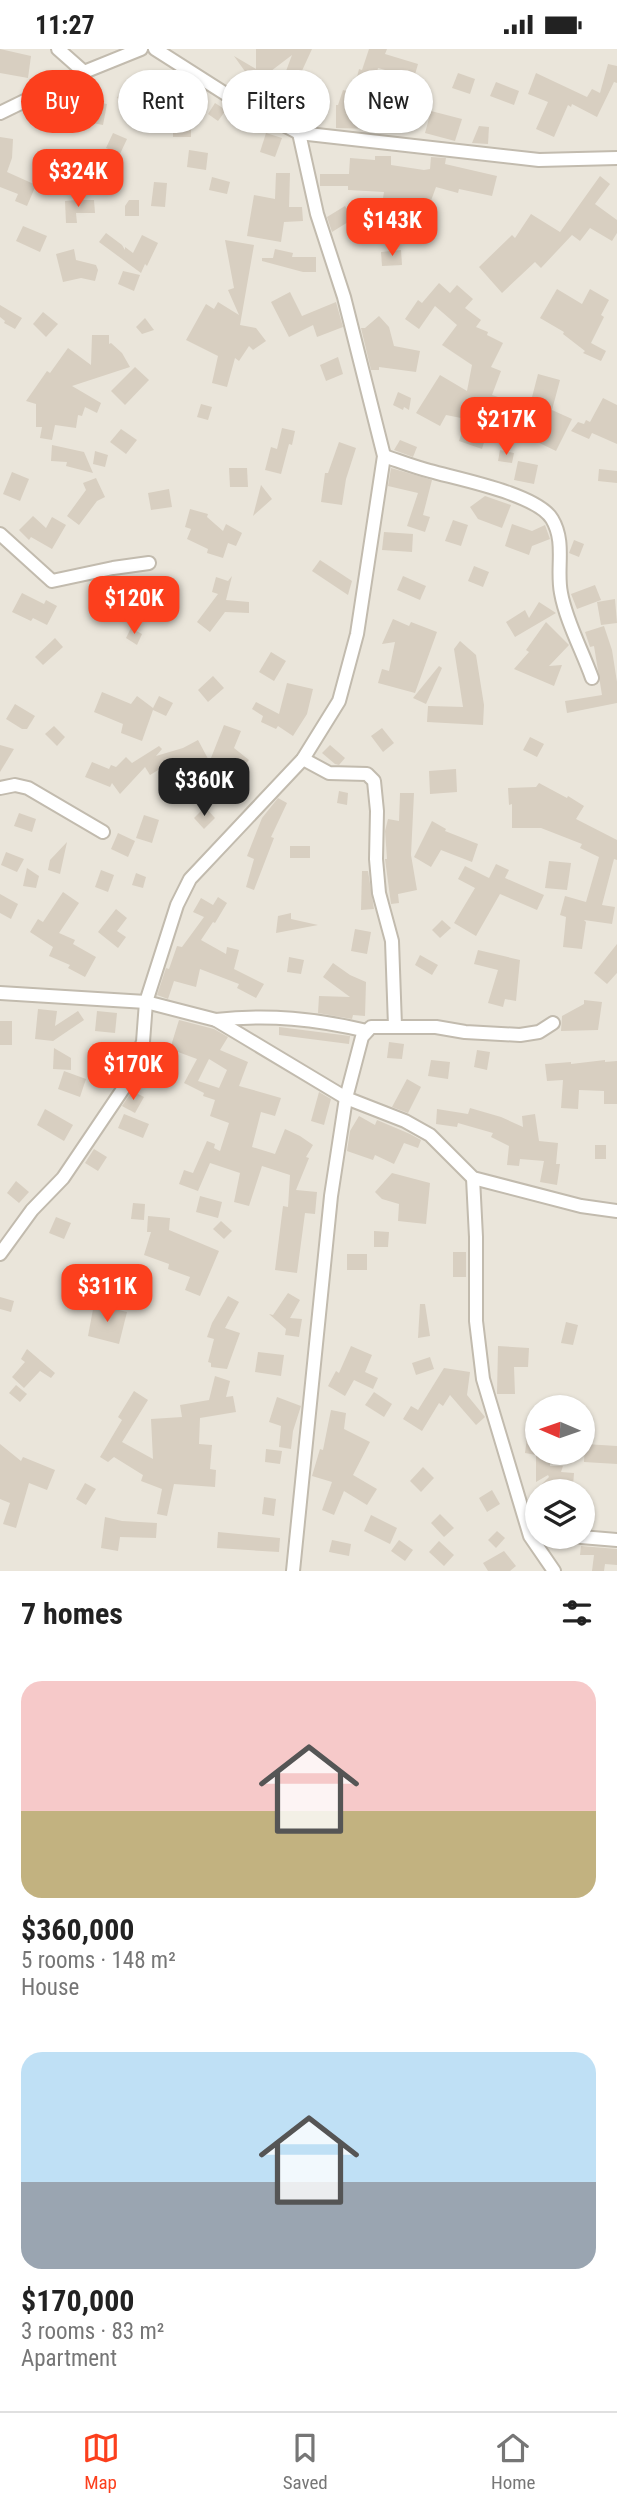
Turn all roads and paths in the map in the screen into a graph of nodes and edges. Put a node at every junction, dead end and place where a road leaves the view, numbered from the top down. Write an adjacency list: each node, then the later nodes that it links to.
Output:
1 (58, 49): 4 (street)
2 (141, 49): 5 (street)
3 (155, 49): 6 (street)
4 (82, 70)
5 (89, 70)
6 (222, 92)
7 (21, 103): 8 (street)
8 (0, 113)
9 (299, 133): 10 (street); 11 (street)
10 (617, 158)
11 (384, 456): 14 (street); 15 (street)
12 (0, 534): 13 (street)
13 (149, 563)
14 (592, 678)
15 (303, 759): 19 (street); 22 (street)
16 (0, 788): 17 (street)
17 (103, 832)
18 (0, 993): 19 (street)
19 (146, 1002): 20 (street); 27 (street)
20 (216, 1020): 23 (street); 24 (street)
21 (553, 1023): 22 (street)
22 (395, 1025): 23 (street)
23 (367, 1031): 24 (street)
24 (346, 1098): 25 (street); 32 (street)
25 (473, 1178): 26 (street); 28 (street)
26 (617, 1211)
27 (0, 1254)
28 (525, 1508)
29 (595, 1538): 30 (street)
30 (617, 1540)
31 (541, 1549): 33 (street)
32 (293, 1571)
33 (554, 1571)

